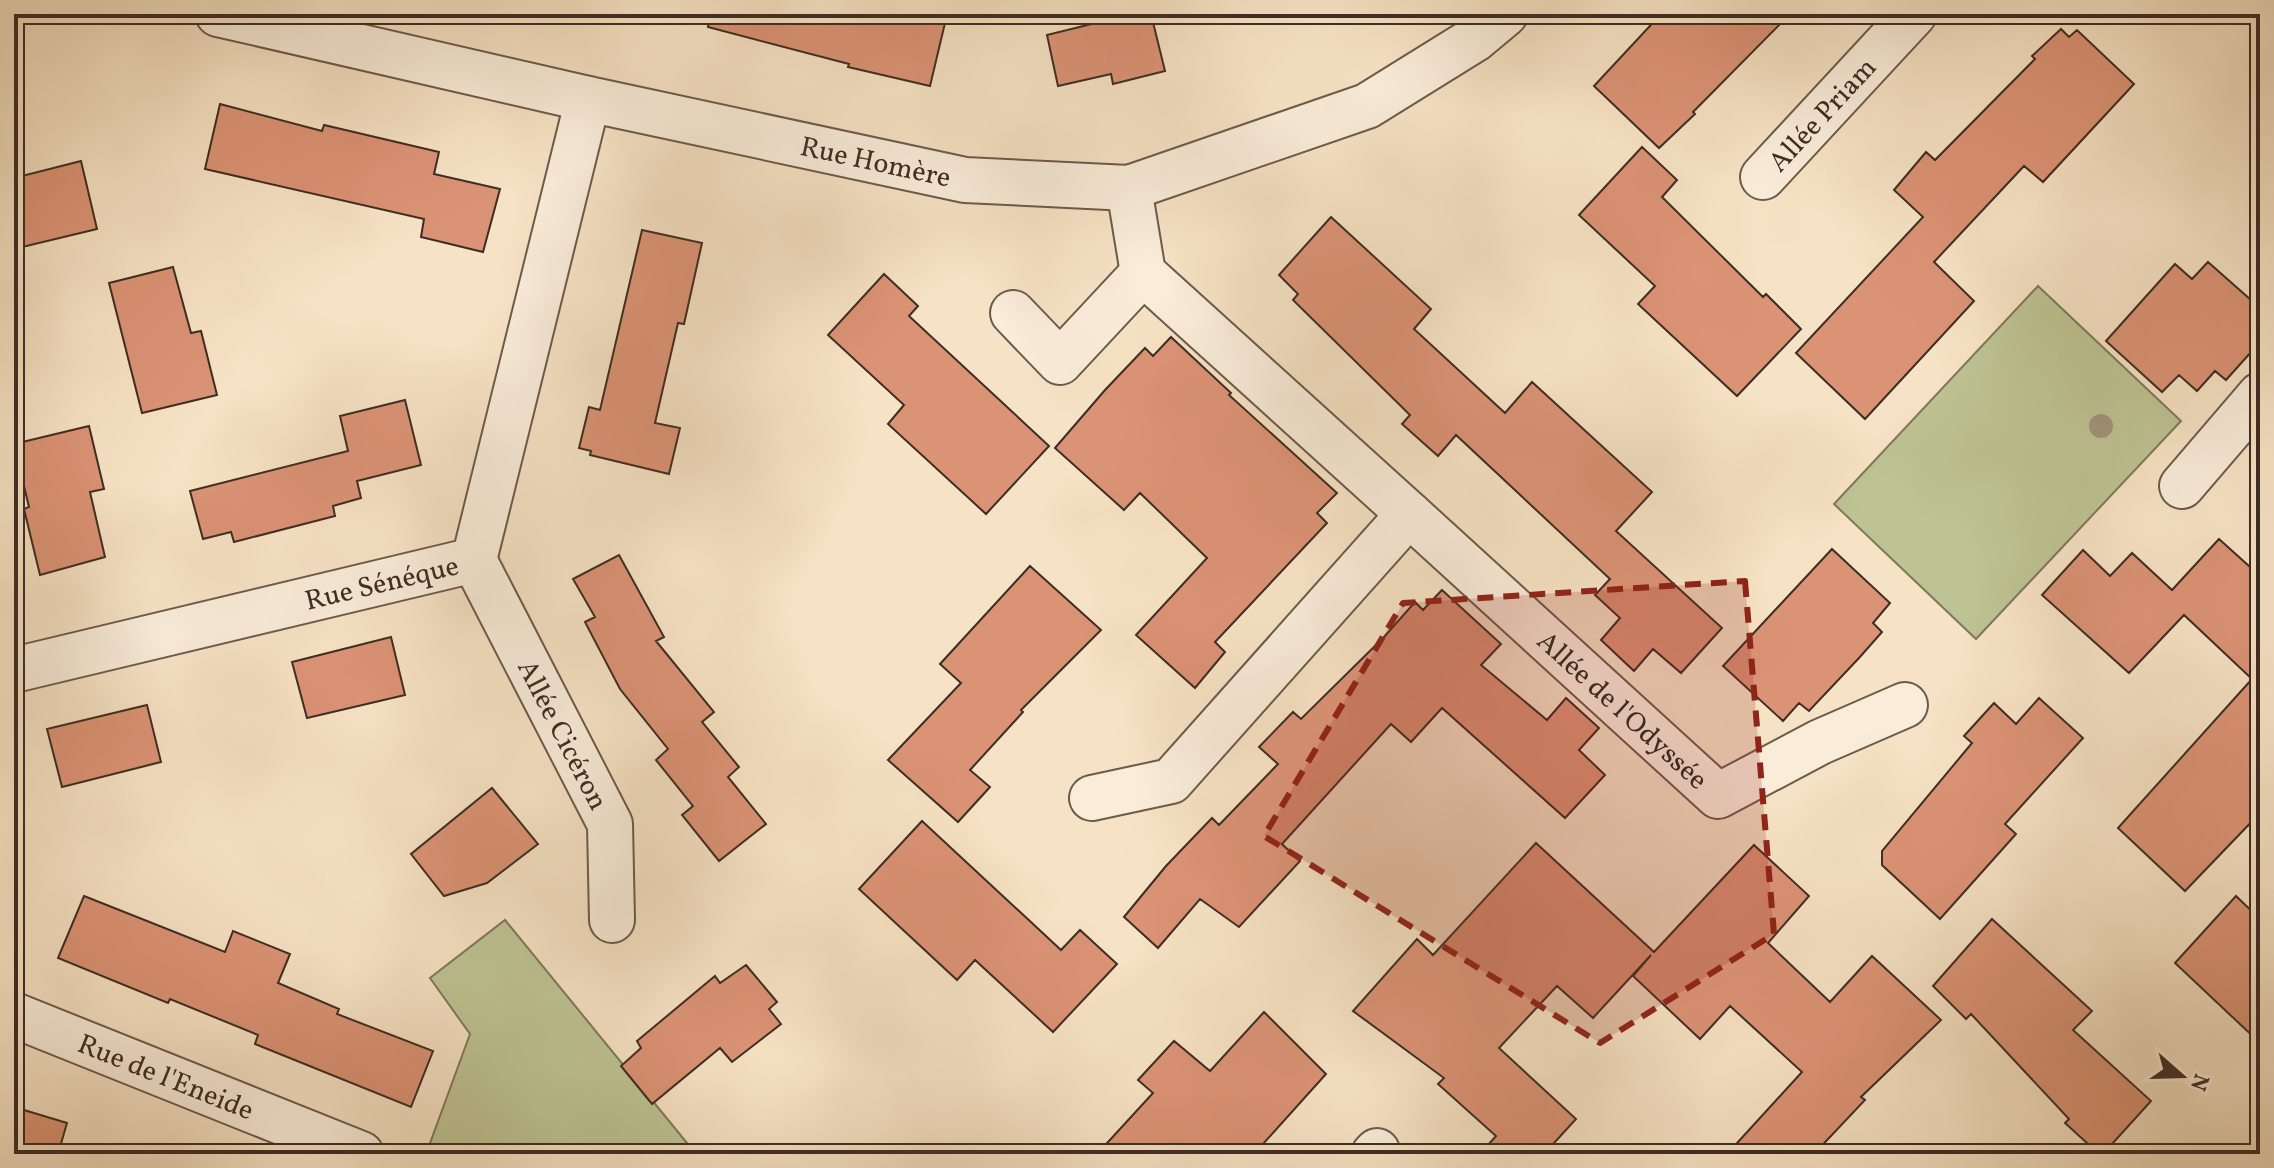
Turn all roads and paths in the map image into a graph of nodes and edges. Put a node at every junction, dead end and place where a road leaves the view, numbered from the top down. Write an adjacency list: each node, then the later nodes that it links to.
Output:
1 (218, 14): 4 (street, Rue Homère)
2 (1505, 14): 6 (street, Rue Homère)
3 (1914, 14): 5 (street, Allée Priam)
4 (588, 99): 6 (street, Rue Homère); 12 (street, Rue Sénéque)
5 (1763, 177)
6 (1129, 188): 7 (street)
7 (1143, 273): 8 (street); 11 (street, Allée de l'Odyssée)
8 (1013, 313)
9 (2260, 395): 10 (street)
10 (2182, 486)
11 (1409, 514): 14 (street, Allée de l'Odyssée); 15 (street)
12 (474, 560): 13 (street, Rue Sénéque); 16 (street, Allée Cicéron)
13 (14, 670)
14 (1905, 705)
15 (1092, 798)
16 (612, 920)
17 (14, 1015): 18 (street, Rue de l'Eneide)
18 (361, 1154)

